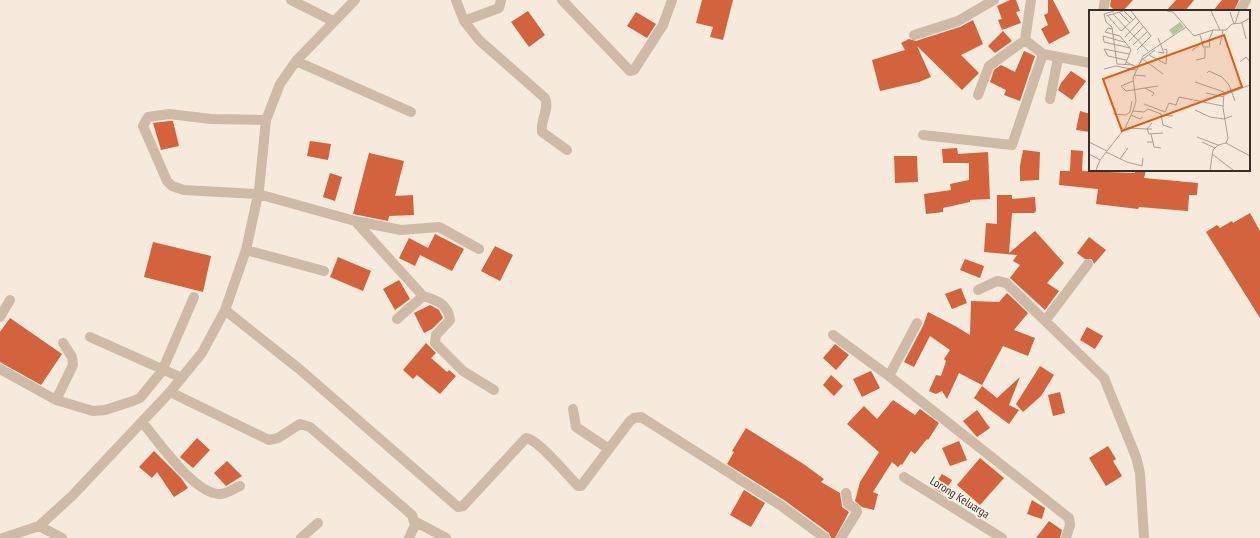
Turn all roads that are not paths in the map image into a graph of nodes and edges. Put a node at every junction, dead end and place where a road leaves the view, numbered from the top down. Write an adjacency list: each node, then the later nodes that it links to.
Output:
1 (291, 0): 13 (street)
2 (355, 0): 13 (street)
3 (456, 0): 14 (street)
4 (501, 0): 14 (street)
5 (562, 0): 6 (street)
6 (672, 0)
7 (994, 0): 15 (street)
8 (1031, 0): 16 (street)
9 (1105, 0): 11 (street)
10 (1246, 0): 12 (street)
11 (1103, 10)
12 (1241, 10)
13 (333, 21): 19 (street)
14 (464, 21): 26 (street)
15 (914, 35)
16 (1025, 40): 17 (street); 21 (street)
17 (1043, 54): 18 (street); 25 (street)
18 (1058, 58): 20 (street); 22 (street)
19 (296, 61): 23 (street); 24 (street)
20 (1089, 63)
21 (978, 95)
22 (1050, 99)
23 (410, 112)
24 (266, 120): 27 (street); 27 (street)
25 (923, 134)
26 (567, 150)
27 (258, 194): 28 (street); 30 (street)
28 (355, 221): 29 (street); 34 (street)
29 (479, 249)
30 (246, 250): 32 (street); 37 (street)
31 (1088, 264): 40 (street)
32 (324, 271)
33 (978, 290): 40 (street)
34 (423, 296): 39 (street); 49 (street)
35 (194, 297): 46 (street)
36 (10, 300): 38 (street)
37 (225, 310): 48 (street); 54 (street)
38 (0, 316)
39 (397, 319)
40 (1045, 321): 70 (street)
41 (918, 323): 47 (street)
42 (833, 335): 47 (street)
43 (90, 337): 46 (street)
44 (63, 344): 51 (street)
45 (0, 369): 51 (street)
46 (162, 370): 48 (street); 51 (street)
47 (889, 376): 69 (street)
48 (182, 378): 50 (street)
49 (494, 390)
50 (170, 392): 53 (street); 58 (street)
51 (56, 400)
52 (573, 409): 54 (street)
53 (142, 422): 56 (street); 60 (street)
54 (608, 449): 66 (street)
55 (904, 477): 68 (street, Lorong Keluarga)
56 (240, 486)
57 (846, 493): 67 (street)
58 (414, 521): 64 (street); 65 (street)
59 (318, 524): 63 (street)
60 (39, 526): 61 (street); 62 (street)
61 (3, 538)
62 (62, 538)
63 (301, 538)
64 (409, 538)
65 (446, 538)
66 (825, 538)
67 (841, 538)
68 (1002, 538)
69 (1066, 538)
70 (1144, 538)

